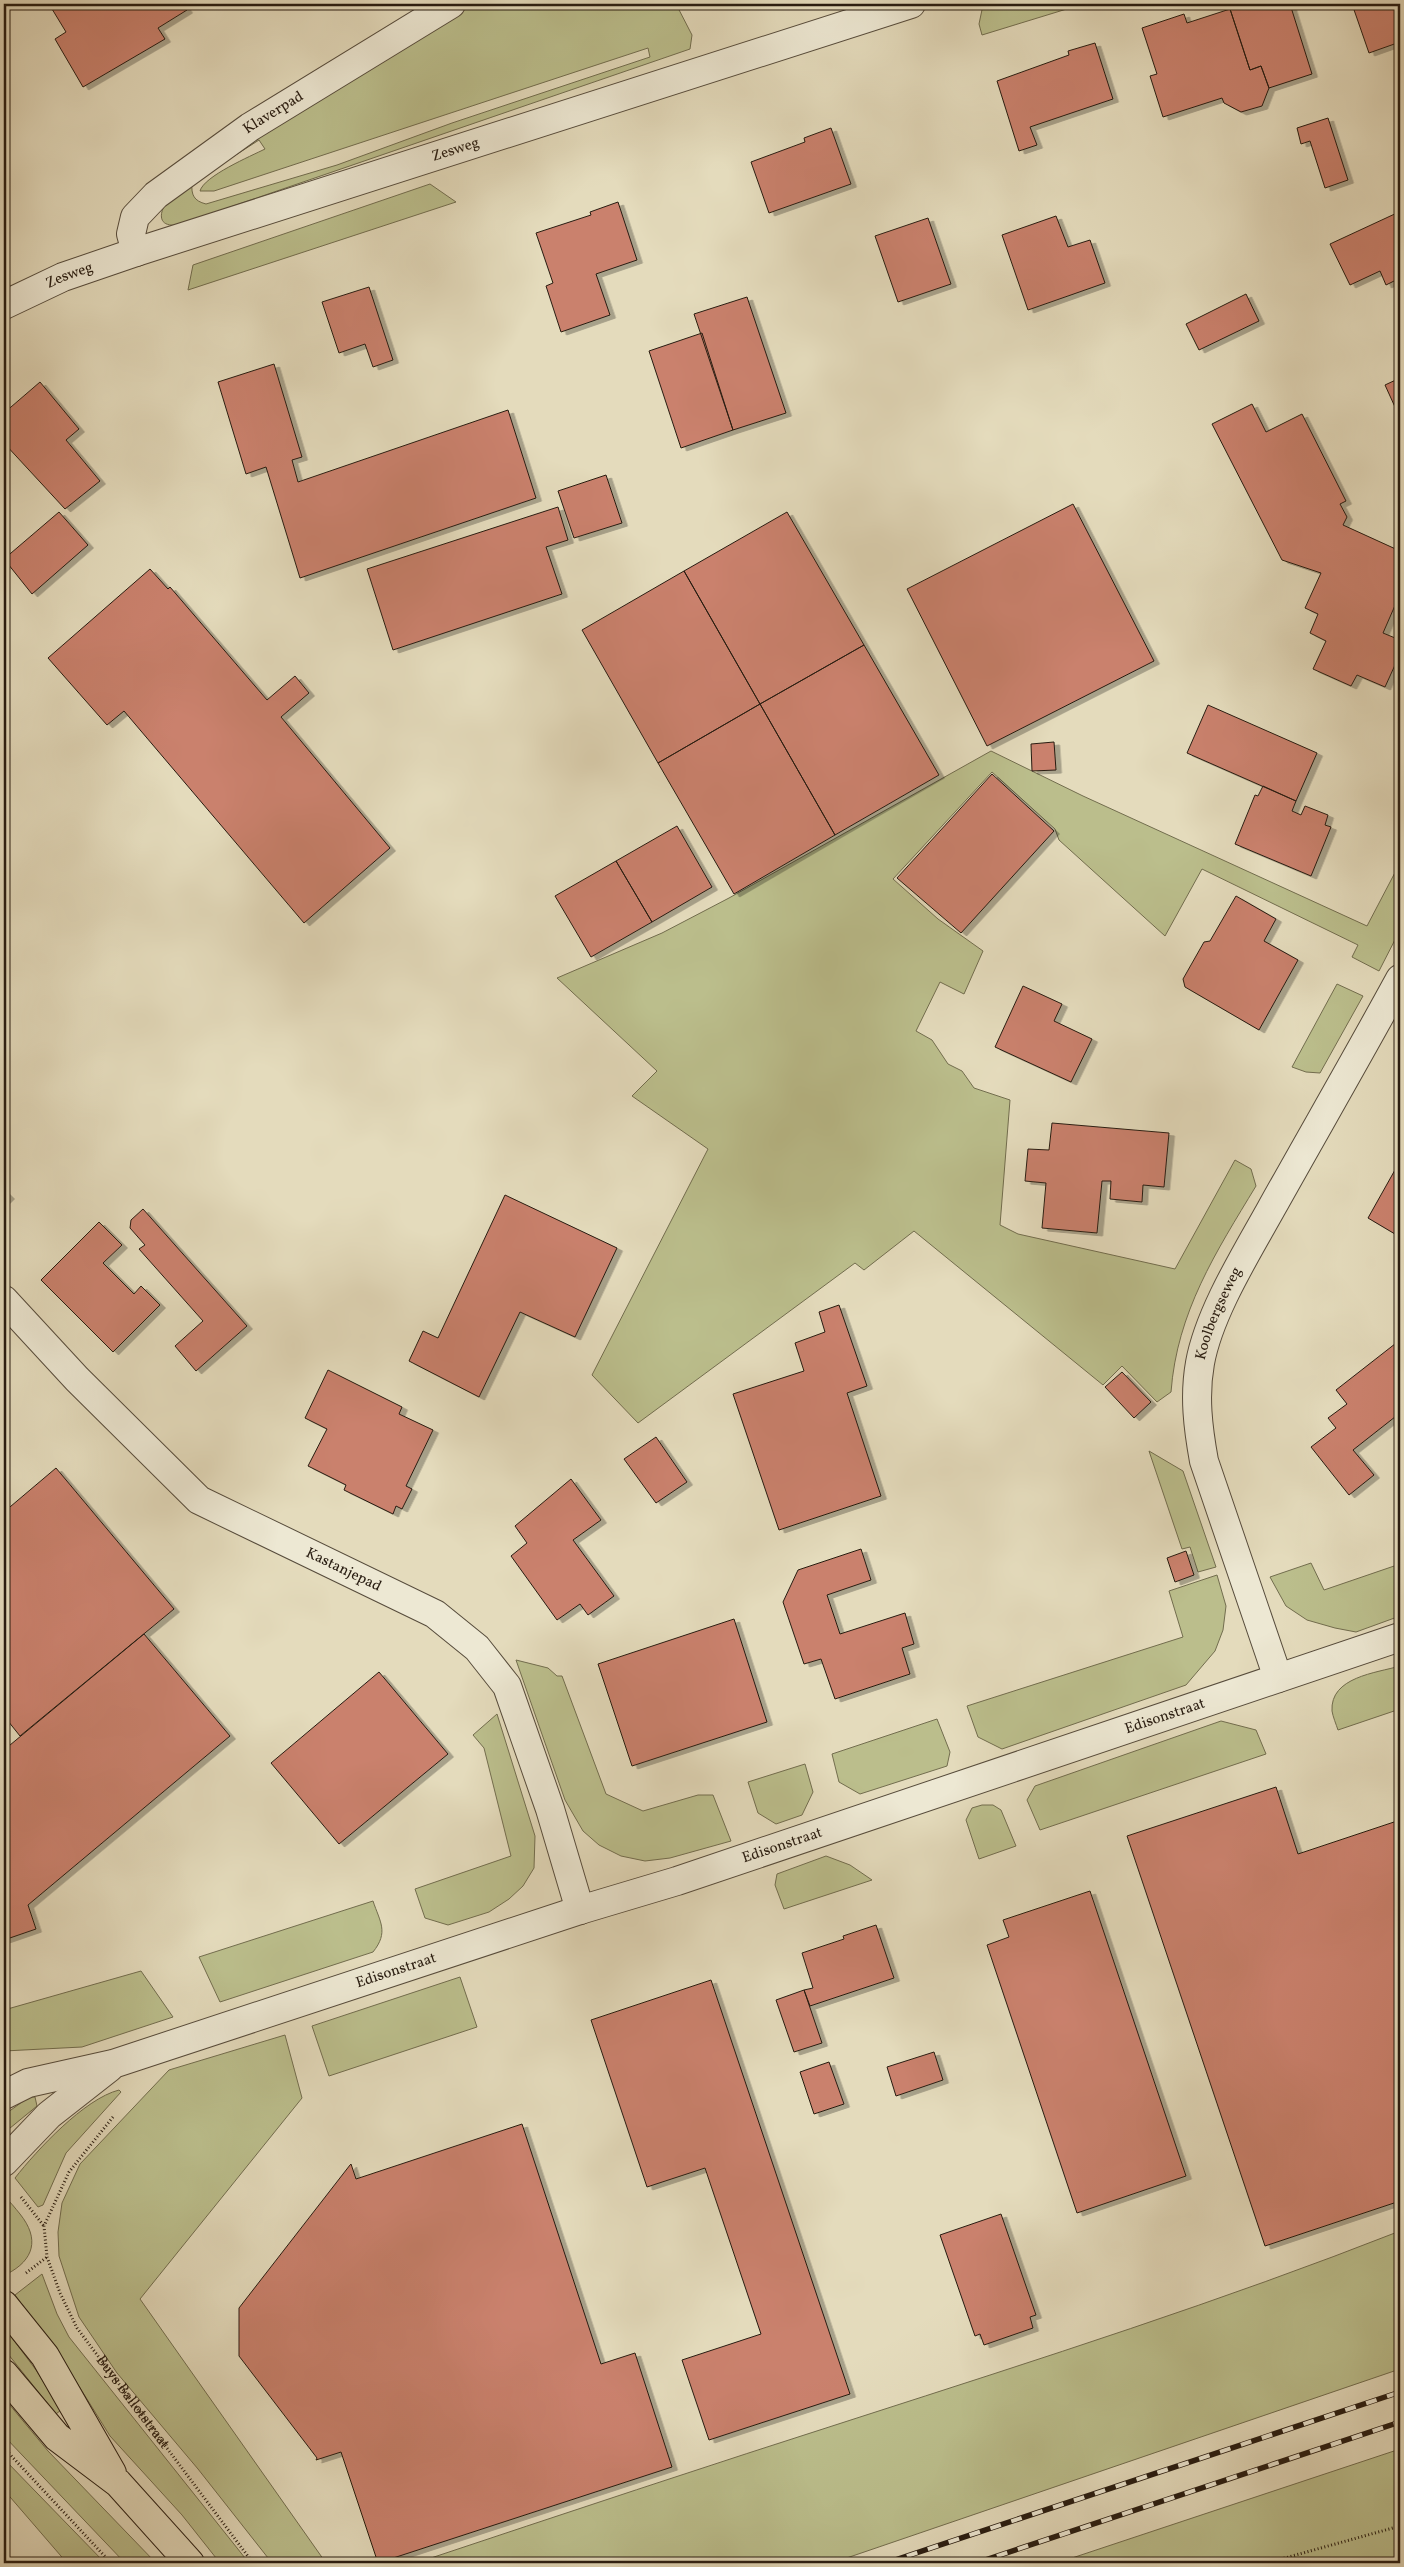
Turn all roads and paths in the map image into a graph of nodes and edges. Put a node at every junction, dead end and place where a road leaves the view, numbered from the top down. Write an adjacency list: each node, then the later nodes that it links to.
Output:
1 (452, 4): 3 (street, Klaverpad)
2 (911, 4): 3 (street, Zesweg)
3 (136, 252): 4 (street, Zesweg)
4 (4, 305)
5 (1400, 979): 8 (street, Koolbergseweg)
6 (4, 1300): 9 (street, Kastanjepad)
7 (1400, 1637): 8 (street, Edisonstraat)
8 (1278, 1678): 9 (street, Edisonstraat)
9 (580, 1910): 10 (street, Edisonstraat)
10 (113, 2064): 11 (street, Edisonstraat); 13 (street, Edisonstraat)
11 (4, 2095)
12 (116, 2114): 15 (path)
13 (4, 2162)
14 (15, 2190): 15 (path)
15 (44, 2226): 23 (path, Buys Ballotstraat)
16 (4, 2305): 19 (main road)
17 (4, 2374): 19 (main road)
18 (4, 2448): 21 (path)
19 (118, 2483): 22 (main road)
20 (1400, 2526): 24 (path)
21 (111, 2563)
22 (190, 2563)
23 (253, 2563)
24 (1267, 2563)

